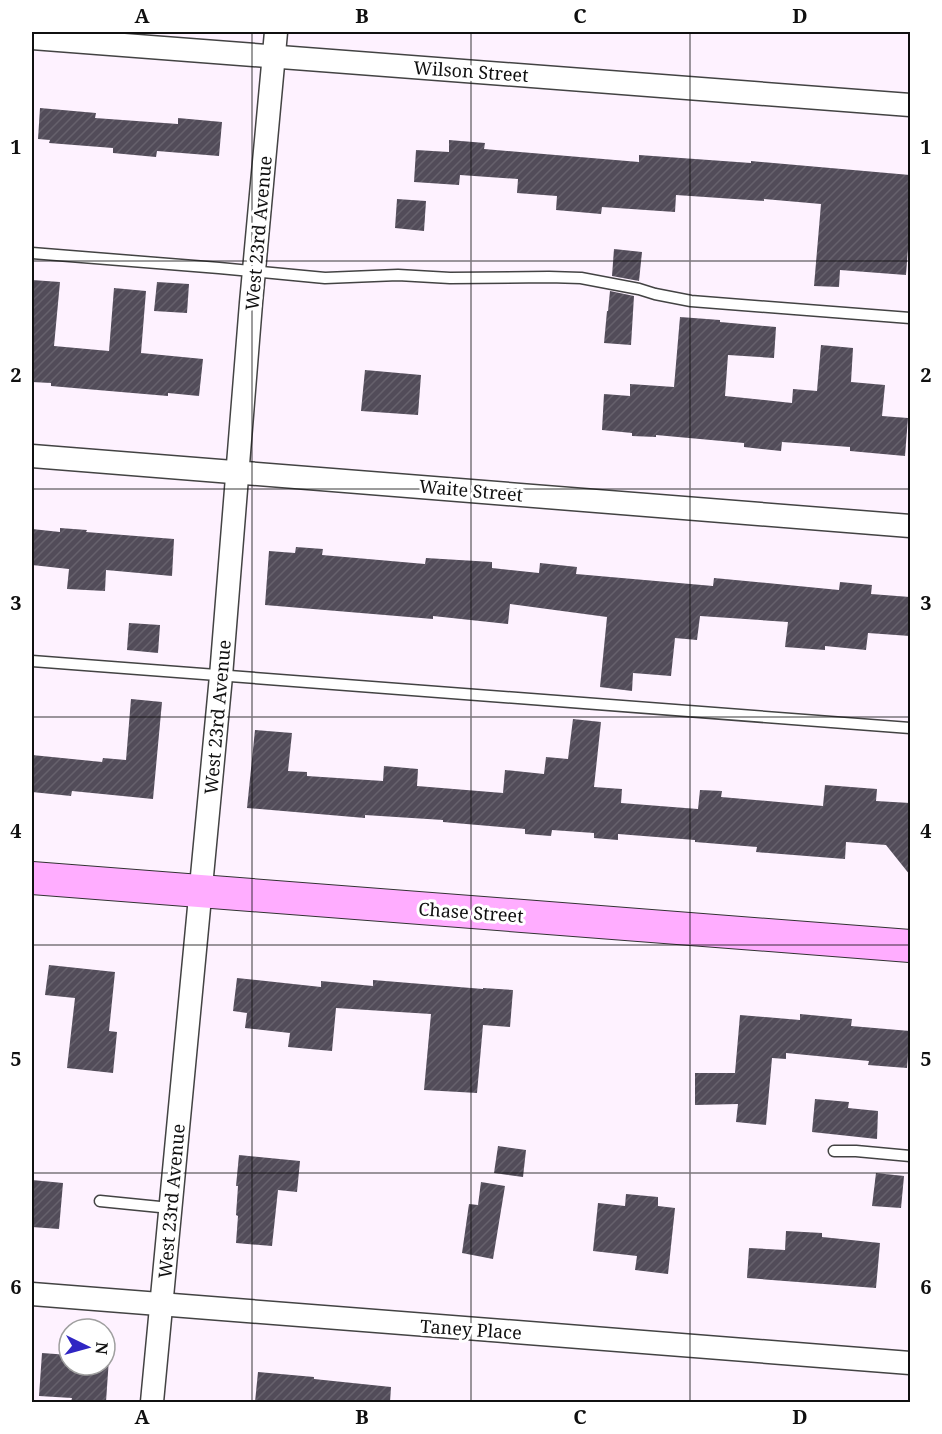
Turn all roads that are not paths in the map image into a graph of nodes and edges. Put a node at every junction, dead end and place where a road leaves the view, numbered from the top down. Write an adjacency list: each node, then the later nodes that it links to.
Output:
1 (276, 32): 3 (street, West 23rd Avenue)
2 (32, 38): 3 (street, Wilson Street)
3 (274, 56): 4 (street, Wilson Street); 6 (street, West 23rd Avenue)
4 (910, 105)
5 (32, 254): 6 (lane)
6 (254, 271): 7 (lane); 9 (street, West 23rd Avenue)
7 (910, 318)
8 (32, 456): 9 (street, Waite Street)
9 (238, 471): 10 (street, Waite Street); 12 (street, West 23rd Avenue)
10 (910, 526)
11 (32, 662): 12 (lane)
12 (221, 676): 13 (lane); 15 (street, West 23rd Avenue)
13 (910, 728)
14 (32, 878): 15 (street, Chase Street)
15 (200, 891): 16 (street, Chase Street); 20 (street, West 23rd Avenue)
16 (910, 946)
17 (834, 1151): 18 (lane)
18 (910, 1156)
19 (100, 1201): 20 (lane)
20 (170, 1208): 22 (street, West 23rd Avenue)
21 (32, 1294): 22 (street, Taney Place)
22 (161, 1304): 23 (street, Taney Place); 24 (street, West 23rd Avenue)
23 (910, 1363)
24 (152, 1402)

